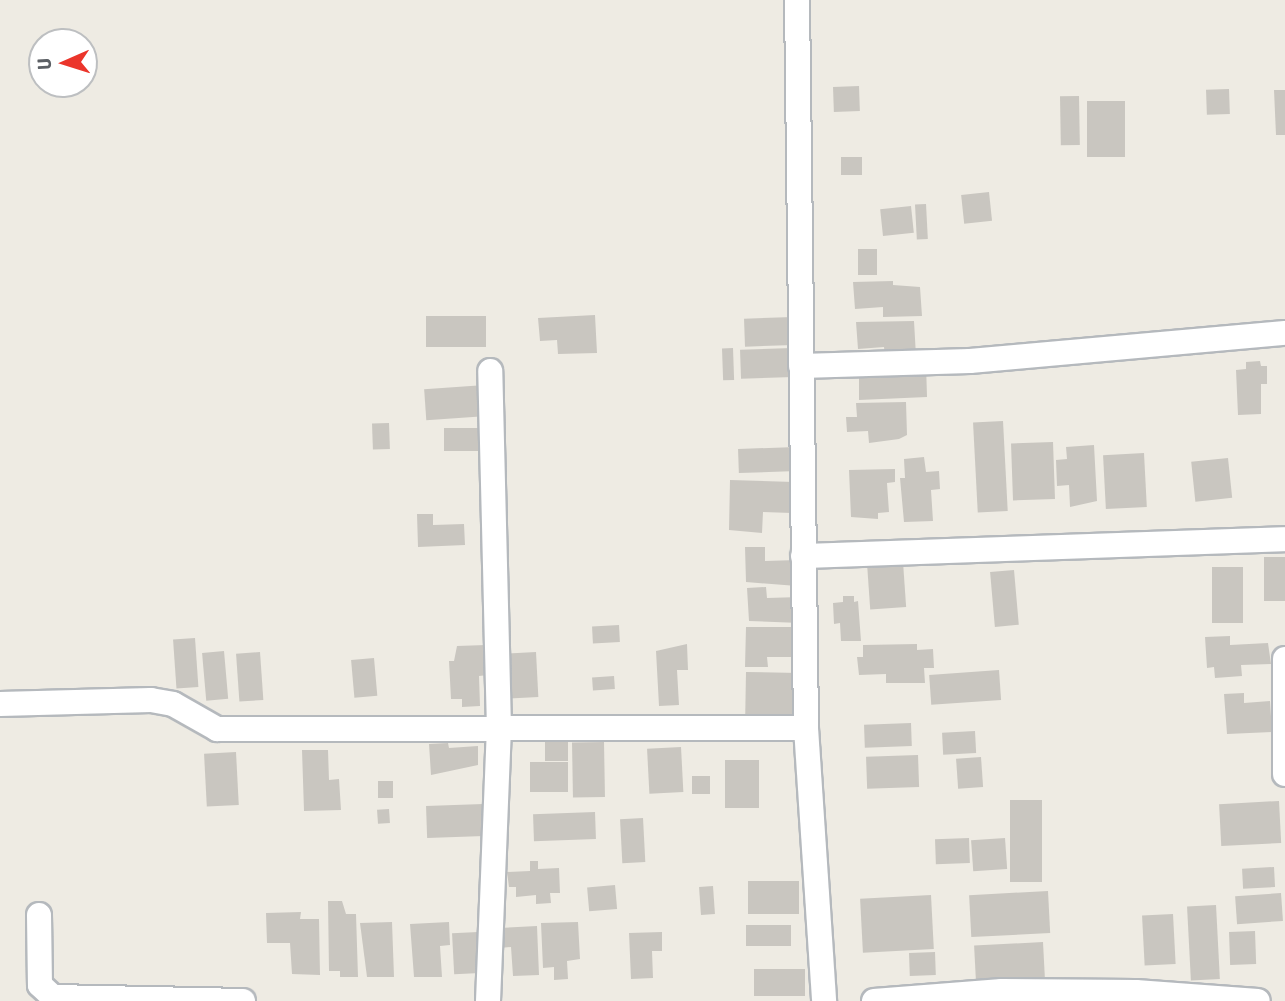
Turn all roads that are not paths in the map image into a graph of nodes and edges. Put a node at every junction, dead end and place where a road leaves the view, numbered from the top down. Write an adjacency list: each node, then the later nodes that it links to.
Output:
1 (797, 0): 3 (street)
2 (1285, 333): 3 (street)
3 (801, 366): 6 (street)
4 (490, 371): 10 (street)
5 (1285, 539): 6 (street)
6 (803, 556): 9 (street)
7 (1285, 659): 11 (street)
8 (0, 704): 10 (street)
9 (806, 728): 10 (street); 15 (street)
10 (499, 729): 14 (street)
11 (1285, 774)
12 (39, 915): 13 (street)
13 (243, 1001)
14 (488, 1001)
15 (824, 1001)
16 (874, 1001): 17 (street)
17 (1258, 1001)

